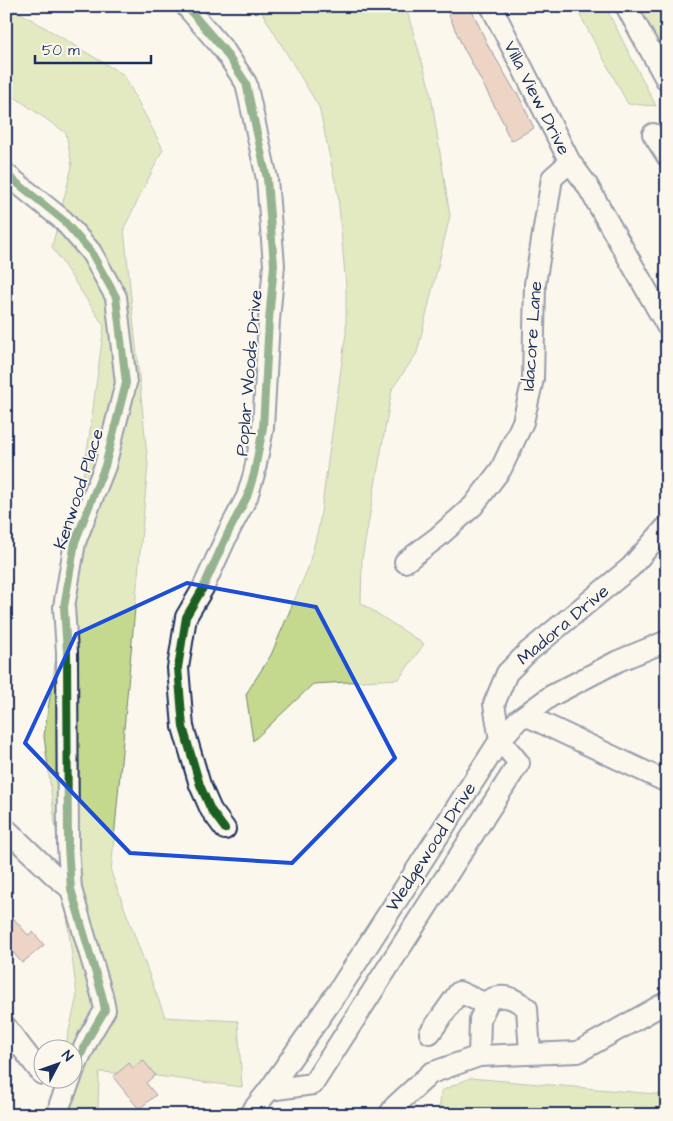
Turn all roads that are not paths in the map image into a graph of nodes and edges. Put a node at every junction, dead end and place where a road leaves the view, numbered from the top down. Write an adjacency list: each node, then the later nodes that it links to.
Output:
1 (186, 6): 17 (street, Poplar Woods Drive)
2 (491, 6): 7 (street, Villa View Drive)
3 (626, 6): 4 (street)
4 (667, 81)
5 (653, 134): 6 (street)
6 (667, 156)
7 (570, 162): 9 (street); 11 (street, Idacore Lane)
8 (6, 174): 18 (street, Kenwood Place)
9 (667, 326)
10 (667, 526): 14 (street, Madora Drive)
11 (405, 562)
12 (667, 641): 13 (street, Wedgewood Drive)
13 (525, 715): 14 (street, Wedgewood Drive); 15 (street)
14 (500, 740): 29 (street, Wedgewood Drive); 29 (street)
15 (667, 782)
16 (6, 829): 18 (street)
17 (225, 829)
18 (71, 889): 23 (street, Kenwood Place)
19 (667, 1002): 24 (street)
20 (486, 1004): 22 (street); 24 (street); 25 (street)
21 (6, 1027): 26 (street)
22 (430, 1033)
23 (82, 1050)
24 (530, 1053): 25 (street)
25 (480, 1056): 32 (street)
26 (32, 1061)
27 (49, 1088): 30 (street)
28 (67, 1088): 30 (street)
29 (269, 1090): 31 (street, Wedgewood Drive)
30 (59, 1110)
31 (249, 1115)
32 (389, 1115)

